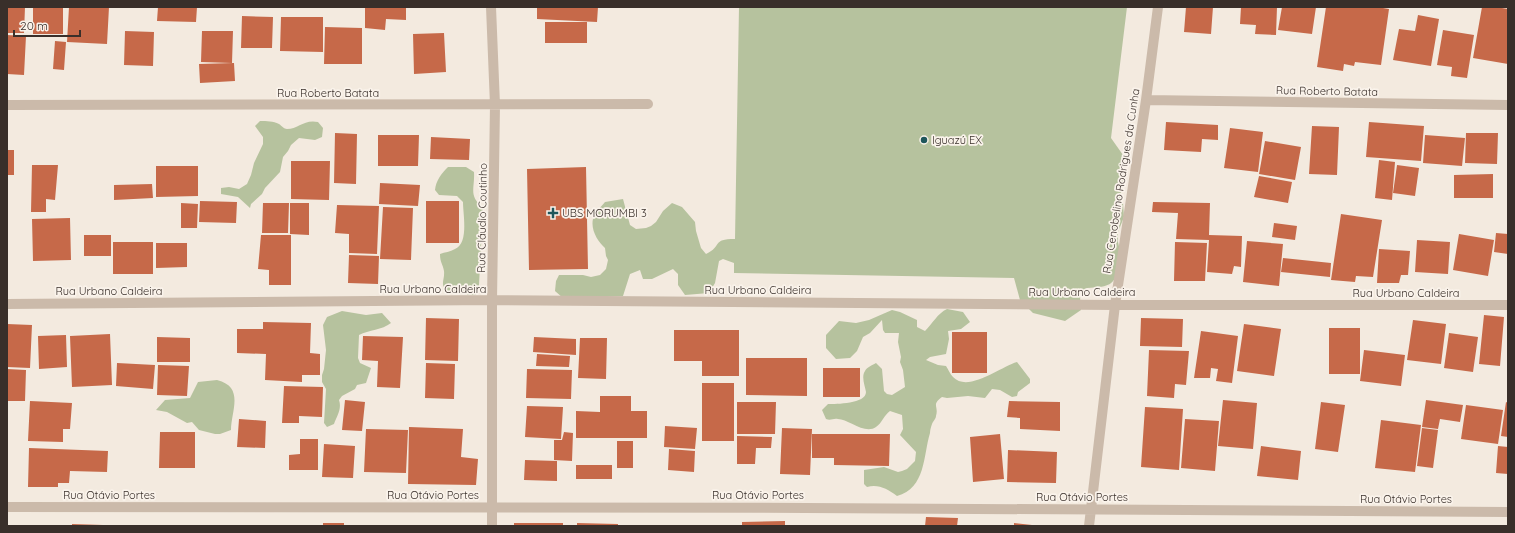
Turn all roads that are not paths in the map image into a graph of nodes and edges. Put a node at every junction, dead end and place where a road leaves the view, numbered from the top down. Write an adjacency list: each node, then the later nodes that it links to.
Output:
1 (491, 7): 6 (street, Rua Cláudio Coutinho)
2 (1158, 7): 3 (street, Rua Cenobelino Rodrigues da Cunha)
3 (1146, 100): 7 (street, Rua Roberto Batata); 10 (street, Rua Cenobelino Rodrigues da Cunha)
4 (648, 104): 6 (street, Rua Roberto Batata)
5 (7, 105): 6 (street, Rua Roberto Batata)
6 (495, 105): 8 (street, Rua Cláudio Coutinho)
7 (1508, 105)
8 (492, 300): 9 (street, Rua Urbano Caldeira); 10 (street, Rua Urbano Caldeira); 12 (street, Rua Cláudio Coutinho)
9 (7, 304)
10 (1115, 305): 11 (street, Rua Urbano Caldeira); 14 (street, Rua Cenobelino Rodrigues da Cunha)
11 (1508, 305)
12 (492, 506): 13 (street, Rua Otávio Portes); 14 (street, Rua Otávio Portes); 16 (street, Rua Cláudio Coutinho)
13 (7, 507)
14 (1091, 508): 15 (street, Rua Otávio Portes); 17 (street, Rua Cenobelino Rodrigues da Cunha)
15 (1508, 512)
16 (492, 526)
17 (1089, 526)

